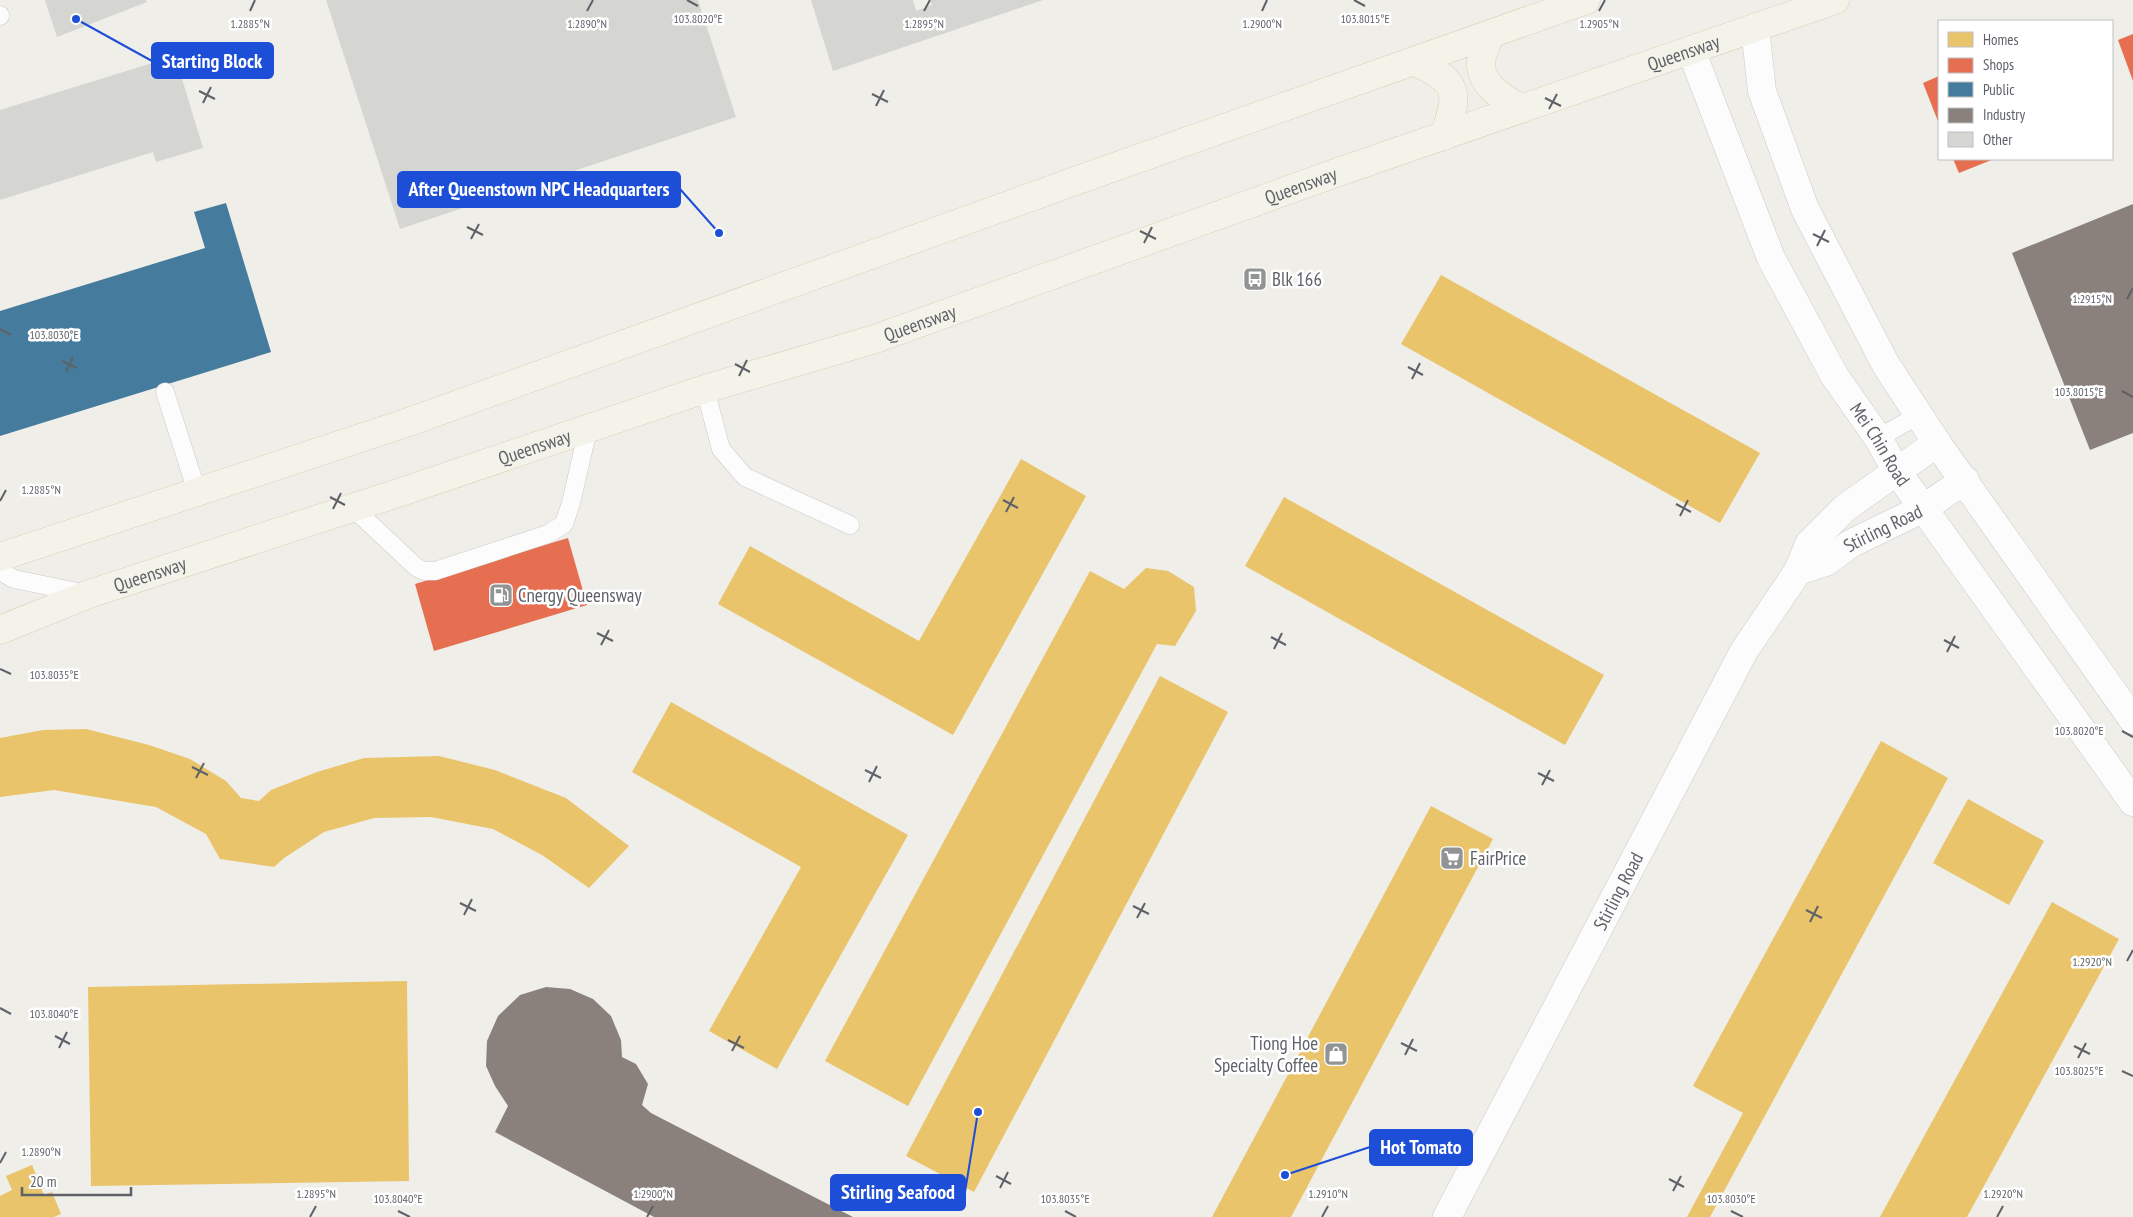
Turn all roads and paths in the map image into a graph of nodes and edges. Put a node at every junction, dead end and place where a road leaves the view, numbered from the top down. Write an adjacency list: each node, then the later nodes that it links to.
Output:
1 (1586, 0): 4 (main road)
2 (1835, 0): 3 (main road, Queensway)
3 (1755, 28): 5 (main road, Queensway); 11 (street)
4 (1490, 35): 6 (main road); 7 (main road)
5 (1692, 50): 7 (main road, Queensway); 13 (street, Mei Chin Road)
6 (1414, 62): 8 (main road); 17 (main road)
7 (1521, 109): 8 (main road, Queensway)
8 (1444, 136): 9 (main road, Queensway)
9 (706, 389): 12 (main road, Queensway); 20 (lane)
10 (165, 392): 17 (lane)
11 (1918, 415): 13 (lane); 14 (street)
12 (588, 429): 18 (main road, Queensway); 18 (lane)
13 (1878, 438): 15 (street, Mei Chin Road)
14 (1937, 443): 15 (street, Stirling Road); 16 (street)
15 (1896, 470): 19 (street, Mei Chin Road); 23 (street, Stirling Road)
16 (1965, 480): 19 (street, Stirling Road); 26 (street)
17 (197, 492): 21 (main road)
18 (352, 507): 24 (main road, Queensway)
19 (1924, 508): 23 (street, Stirling Road); 27 (street, Mei Chin Road)
20 (850, 525)
21 (0, 557)
22 (0, 571): 24 (lane)
23 (1798, 571): 28 (street, Stirling Road)
24 (90, 594): 25 (main road, Queensway)
25 (0, 630)
26 (2133, 720)
27 (2133, 802)
28 (1447, 1217)

